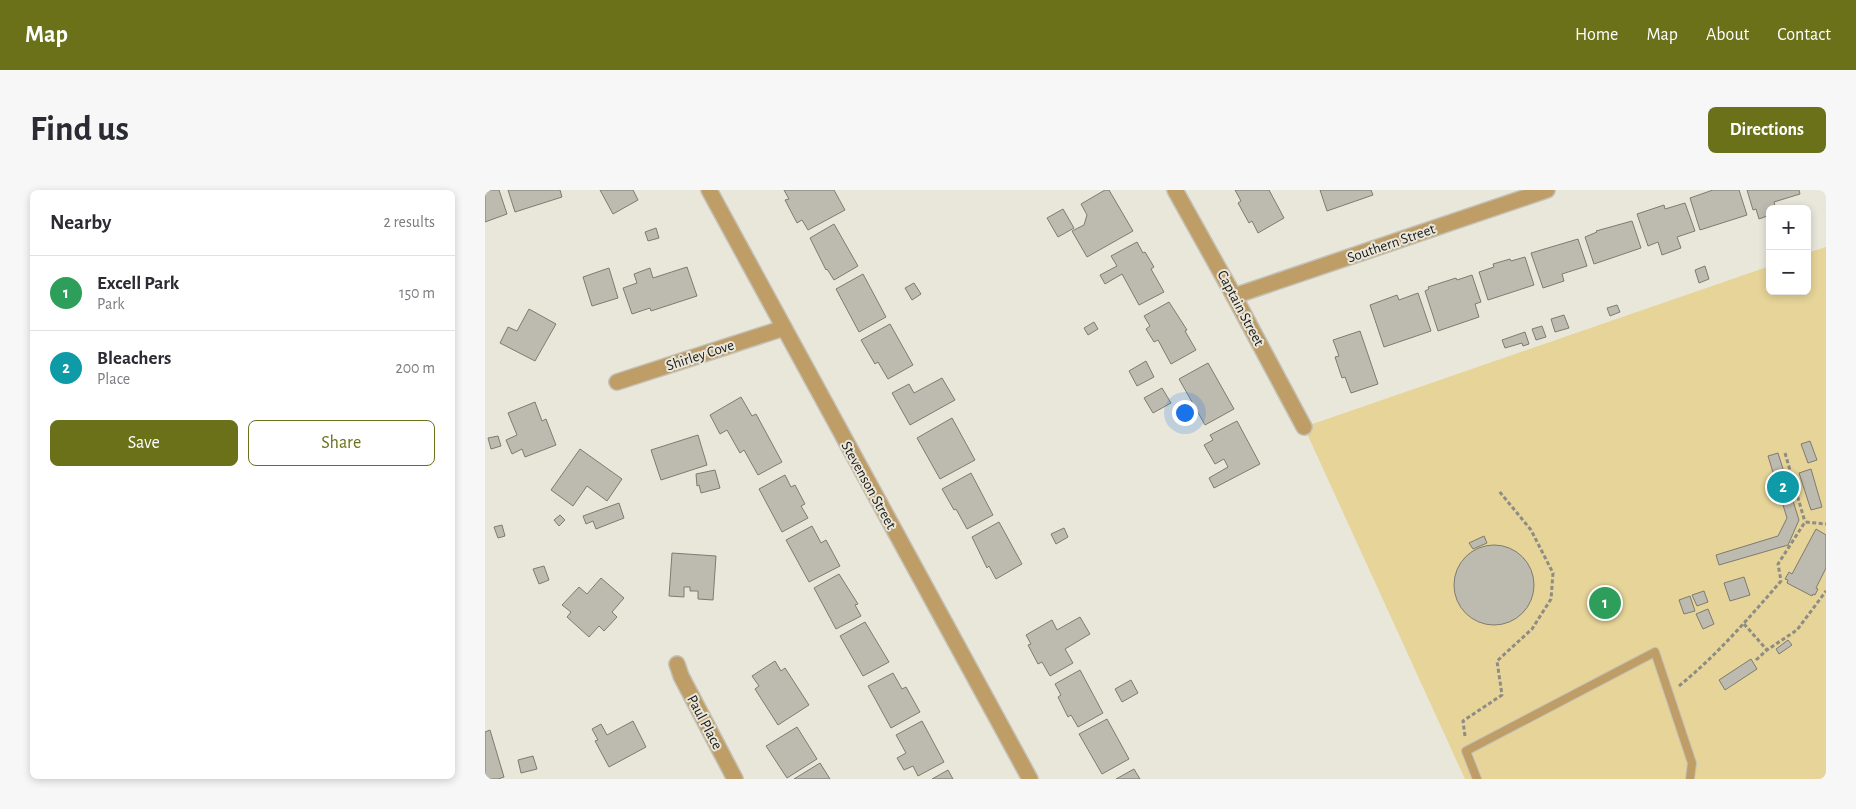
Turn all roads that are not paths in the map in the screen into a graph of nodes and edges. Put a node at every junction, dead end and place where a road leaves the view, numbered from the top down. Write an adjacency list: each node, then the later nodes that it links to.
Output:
1 (709, 190): 5 (street, Stevenson Street)
2 (1175, 190): 4 (street, Captain Street)
3 (1547, 190): 4 (street, Southern Street)
4 (1234, 296): 7 (street, Captain Street)
5 (784, 328): 6 (street, Shirley Cove); 10 (street, Stevenson Street)
6 (617, 382)
7 (1304, 427)
8 (677, 664): 9 (street, Paul Place)
9 (735, 779)
10 (1030, 779)
11 (1477, 779): 12 (lane)
12 (1690, 779)

